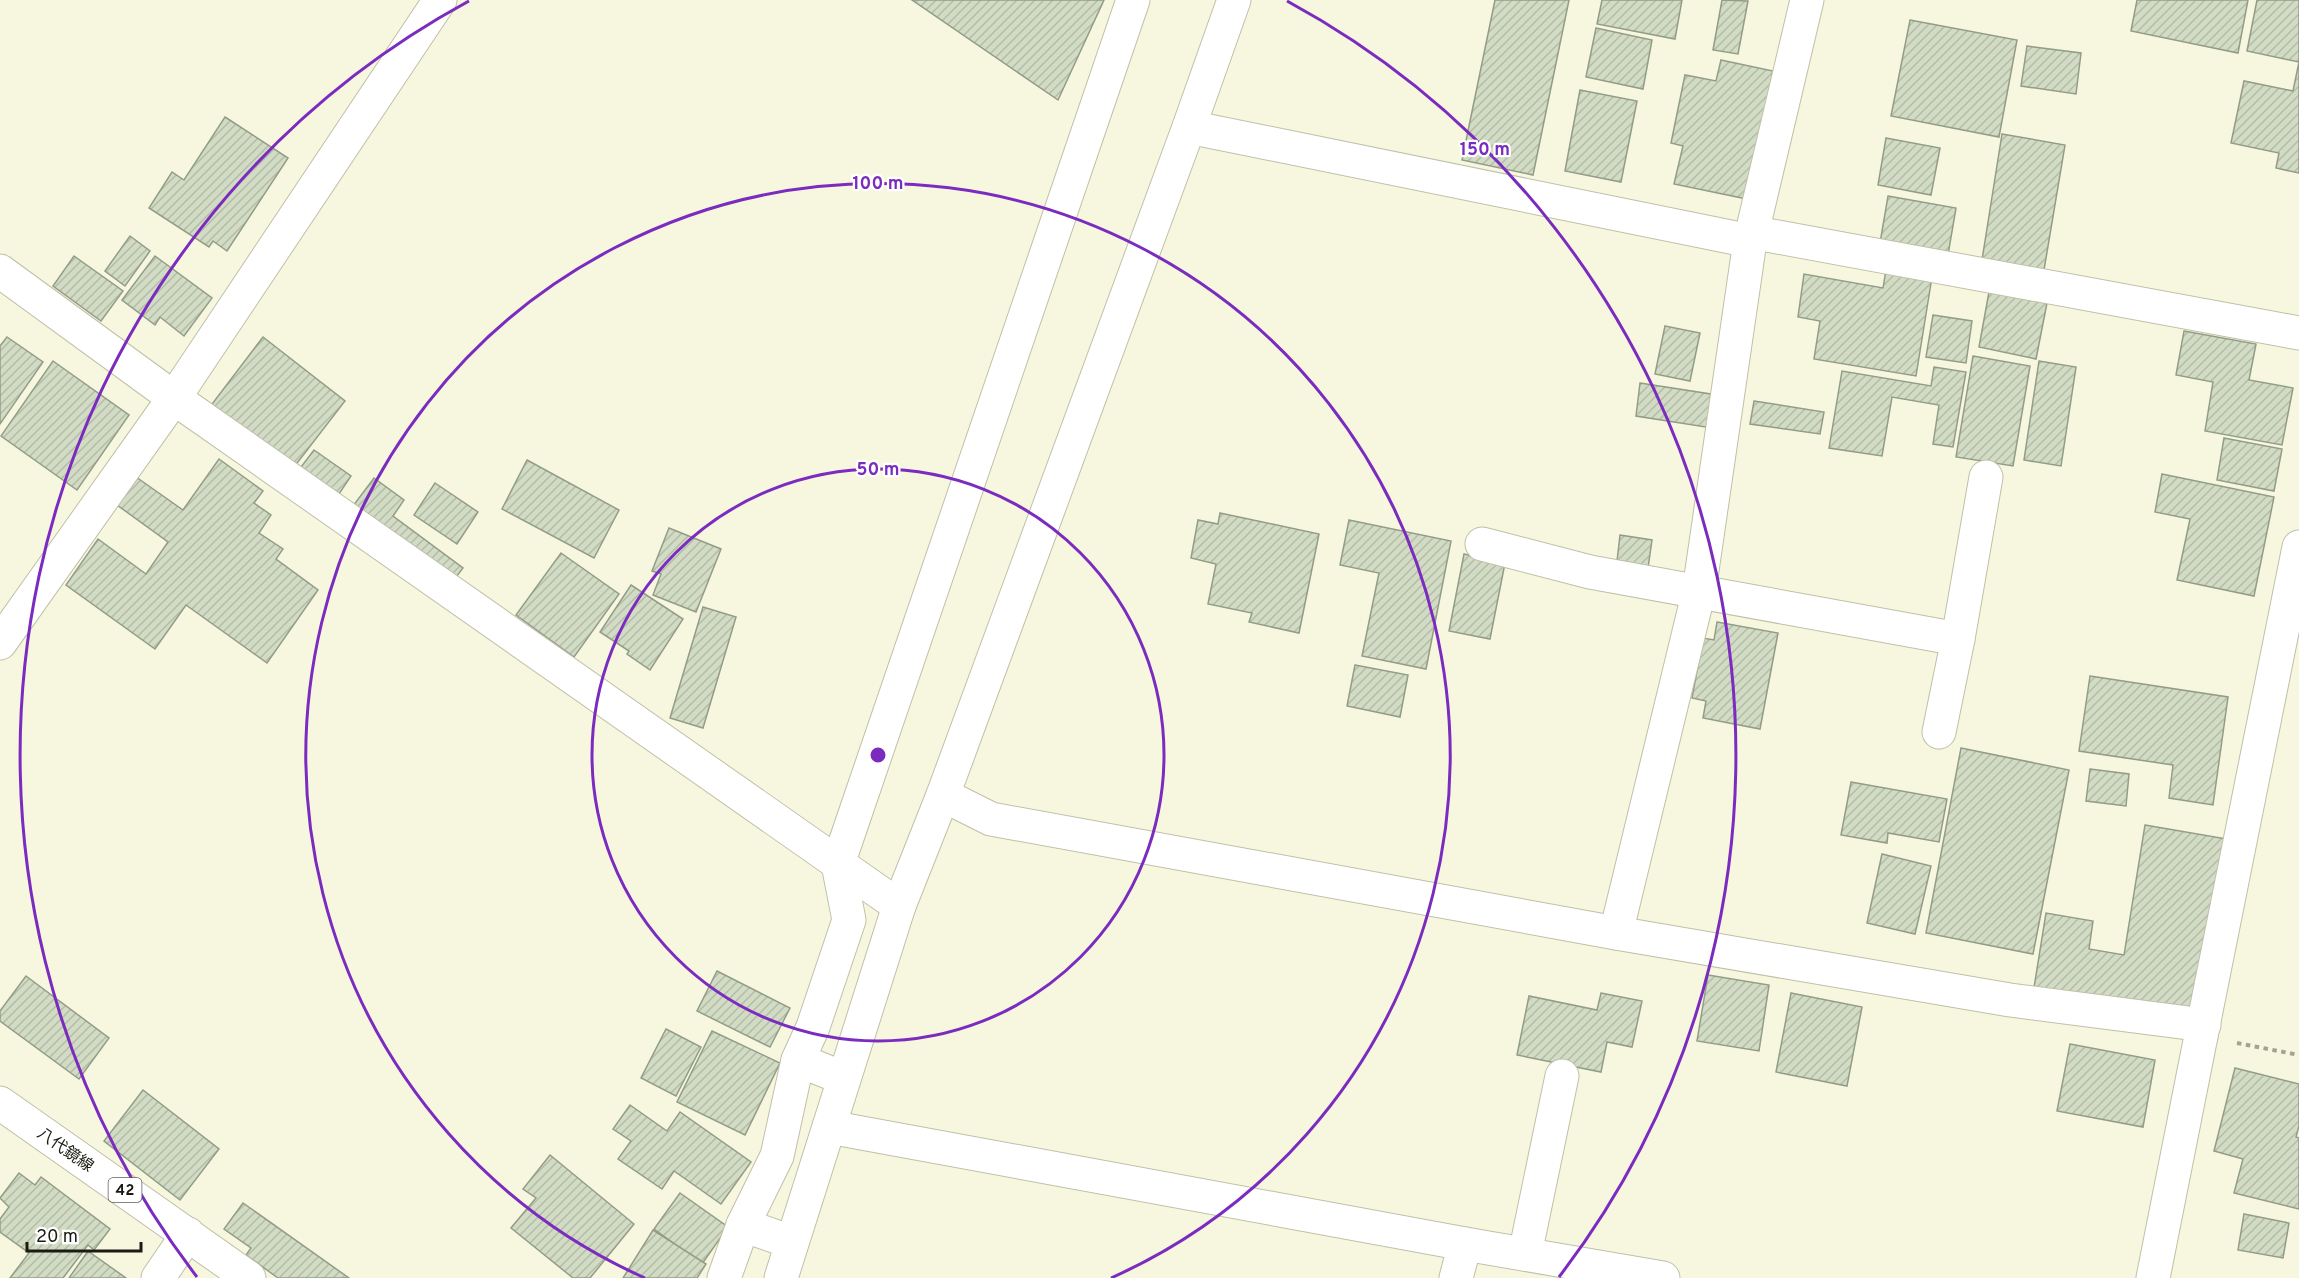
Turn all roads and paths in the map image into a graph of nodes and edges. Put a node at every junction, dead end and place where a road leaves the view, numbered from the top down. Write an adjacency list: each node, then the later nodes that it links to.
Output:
1 (440, 0): 9 (street)
2 (1133, 0): 18 (street)
3 (1234, 0): 5 (street)
4 (1807, 0): 6 (street)
5 (1189, 127): 6 (street); 17 (street)
6 (1750, 241): 8 (street); 13 (street)
7 (0, 271): 9 (street)
8 (2299, 333)
9 (174, 398): 15 (street); 18 (street)
10 (1986, 477): 14 (street)
11 (1482, 544): 13 (street)
12 (2299, 547): 21 (street)
13 (1699, 591): 14 (street); 20 (street)
14 (1958, 639): 16 (street)
15 (0, 643)
16 (1939, 732)
17 (943, 795): 19 (street); 20 (street)
18 (838, 864): 19 (street); 23 (street)
19 (899, 906): 25 (street)
20 (1617, 933): 21 (street)
21 (2202, 1031): 22 (path); 39 (street)
22 (2299, 1055)
23 (798, 1060): 25 (street); 28 (street)
24 (1562, 1076): 32 (street)
25 (843, 1078): 27 (street)
26 (0, 1103): 29 (street, 八代鏡線 / 42)
27 (829, 1127): 30 (street); 31 (street)
28 (743, 1226): 30 (street); 35 (street)
29 (188, 1234): 33 (street); 34 (street, 八代鏡線 / 42)
30 (791, 1242): 36 (street)
31 (1465, 1244): 32 (street); 37 (street)
32 (1525, 1254): 38 (street)
33 (158, 1278)
34 (249, 1278)
35 (724, 1278)
36 (781, 1278)
37 (1456, 1278)
38 (1664, 1278)
39 (2153, 1278)

